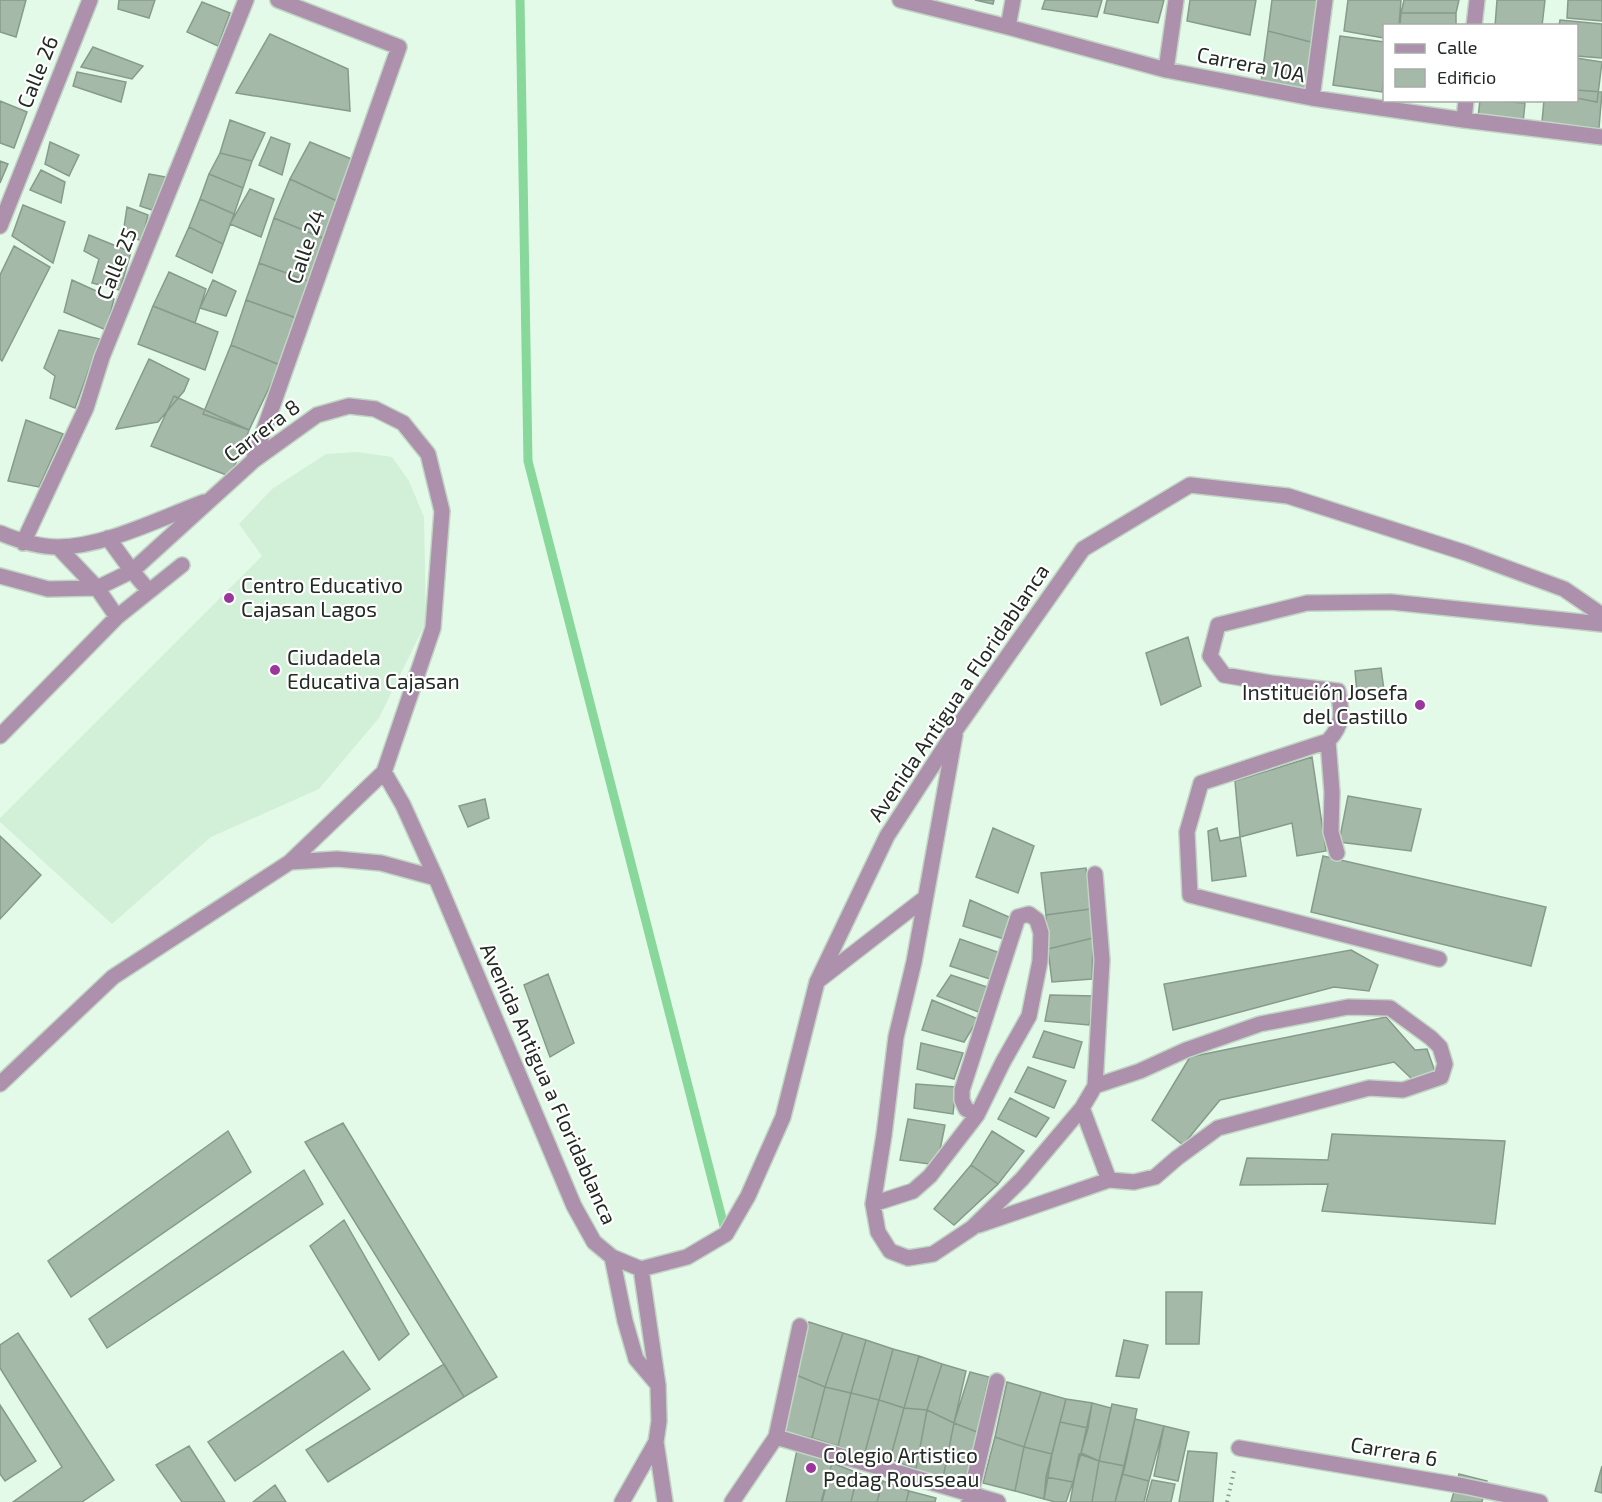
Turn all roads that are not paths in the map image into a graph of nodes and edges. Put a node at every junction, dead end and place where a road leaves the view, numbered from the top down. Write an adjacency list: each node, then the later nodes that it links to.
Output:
1 (90, 0): 16 (street, Calle 26)
2 (246, 0): 21 (street, Calle 25)
3 (278, 0): 17 (street, Calle 24)
4 (900, 0): 10 (street, Carrera 10A)
5 (1012, 0): 10 (street)
6 (1176, 0): 11 (street)
7 (1325, 0): 12 (street)
8 (1477, 0): 9 (street)
9 (1474, 24)
10 (1008, 27): 11 (street, Carrera 10A)
11 (1166, 70): 12 (street, Carrera 10A)
12 (1312, 98): 14 (street, Carrera 10A)
13 (1466, 102): 14 (street)
14 (1464, 120): 15 (street, Carrera 10A)
15 (1601, 137)
16 (0, 226)
17 (253, 461): 18 (street, Carrera 8); 34 (street, Carrera 8)
18 (212, 498): 20 (street, Carrera 8); 24 (street, Carrera 8)
19 (0, 533): 21 (street, Carrera 8)
20 (108, 538): 22 (street, Carrera 8); 24 (street)
21 (23, 543): 22 (street, Carrera 8)
22 (58, 547): 26 (street)
23 (182, 565): 27 (street)
24 (132, 572): 26 (street, Carrera 8); 27 (street)
25 (0, 576): 26 (street, Carrera 8)
26 (97, 588): 29 (street)
27 (149, 591): 29 (street)
28 (1602, 615): 31 (street, Avenida Antigua a Floridablanca)
29 (117, 616): 32 (street)
30 (1602, 624): 33 (street)
31 (957, 728): 39 (street); 41 (street, Avenida Antigua a Floridablanca)
32 (0, 736)
33 (1328, 741): 35 (street); 40 (street)
34 (384, 772): 36 (street, Carrera 8); 38 (street)
35 (1337, 853)
36 (290, 862): 38 (street); 42 (street)
37 (1095, 874): 43 (street)
38 (436, 878): 49 (street, Avenida Antigua a Floridablanca)
39 (925, 898): 41 (street); 47 (street)
40 (1439, 959)
41 (817, 982): 50 (street, Avenida Antigua a Floridablanca)
42 (0, 1084)
43 (1095, 1086): 44 (street); 46 (street)
44 (1082, 1108): 46 (street); 48 (street)
45 (977, 1115): 45 (street); 47 (street)
46 (1108, 1180): 48 (street)
47 (873, 1204): 48 (street)
48 (972, 1228)
49 (612, 1257): 50 (street, Avenida Antigua a Floridablanca); 53 (street)
50 (641, 1269): 53 (street)
51 (800, 1326): 54 (street)
52 (997, 1381): 57 (street)
53 (658, 1385): 55 (street)
54 (776, 1437): 57 (street); 60 (street)
55 (656, 1442): 58 (street); 59 (street)
56 (1239, 1448): 62 (street, Carrera 6)
57 (970, 1498): 61 (street)
58 (622, 1502)
59 (665, 1502)
60 (732, 1502)
61 (998, 1502)
62 (1540, 1502)

